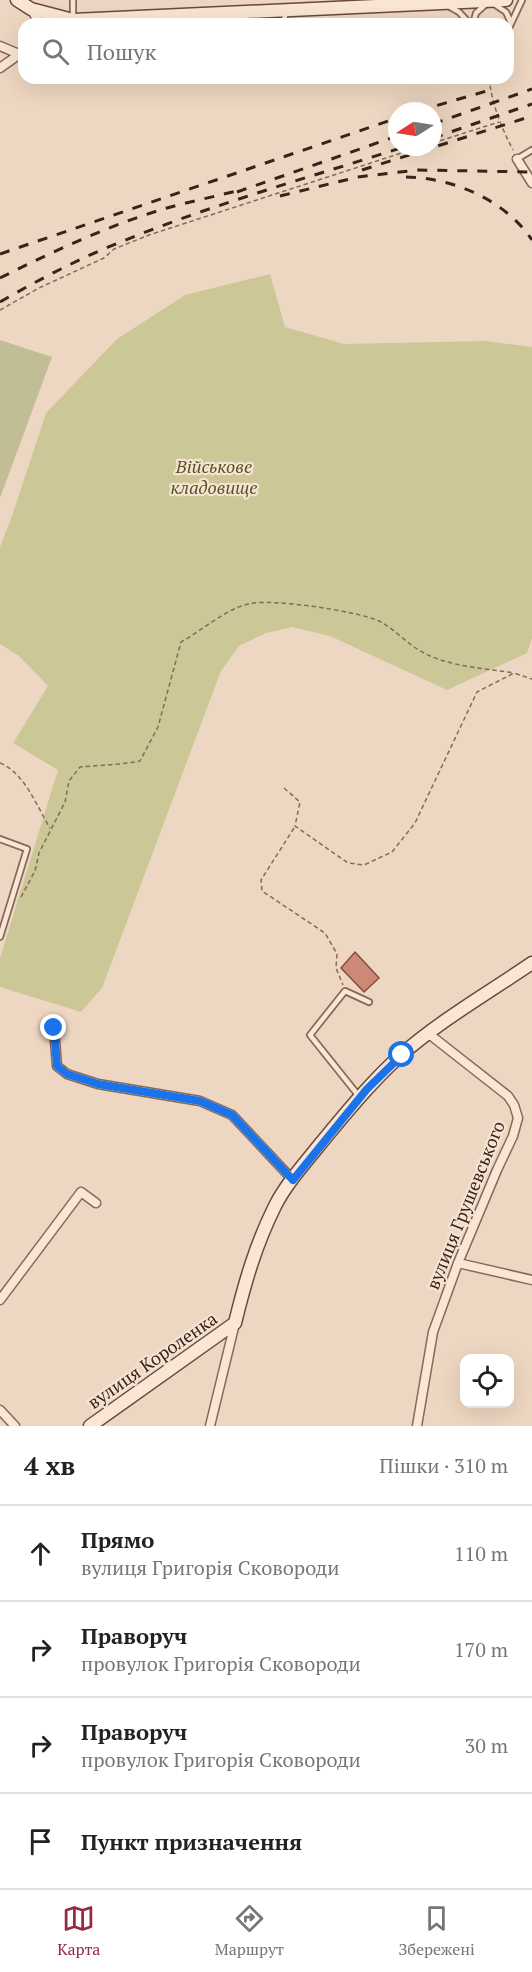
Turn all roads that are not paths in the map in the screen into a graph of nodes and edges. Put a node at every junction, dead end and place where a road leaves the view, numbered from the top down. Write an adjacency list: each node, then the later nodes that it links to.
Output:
1 (17, 0): 7 (main road)
2 (73, 0): 11 (lane)
3 (506, 0): 5 (main road)
4 (522, 0): 17 (lane)
5 (490, 1): 6 (main road); 15 (lane); 16 (lane)
6 (433, 3): 8 (main road); 14 (lane)
7 (31, 9): 9 (street); 10 (main road)
8 (287, 10): 12 (main road); 13 (lane)
9 (36, 18)
10 (58, 18)
11 (71, 18)
12 (142, 18)
13 (285, 18)
14 (466, 18)
15 (474, 18)
16 (508, 18)
17 (514, 18)
18 (0, 46): 19 (street)
19 (18, 51)
20 (18, 55): 21 (street)
21 (0, 68)
22 (532, 150): 23 (lane)
23 (518, 159): 24 (street)
24 (532, 183)
25 (0, 839): 26 (lane)
26 (0, 937)
27 (532, 963): 30 (main road)
28 (369, 1002): 31 (lane)
29 (54, 1028): 32 (street)
30 (429, 1034): 31 (main road); 34 (street, вулиця Грушевського)
31 (360, 1097): 32 (main road)
32 (293, 1180): 37 (main road)
33 (96, 1203): 36 (street)
34 (458, 1263): 35 (street); 42 (street, вулиця Грушевського)
35 (532, 1280)
36 (0, 1300)
37 (235, 1323): 40 (main road, вулиця Короленка); 41 (street)
38 (0, 1410): 39 (street)
39 (15, 1426)
40 (90, 1426)
41 (210, 1426)
42 (417, 1426)

